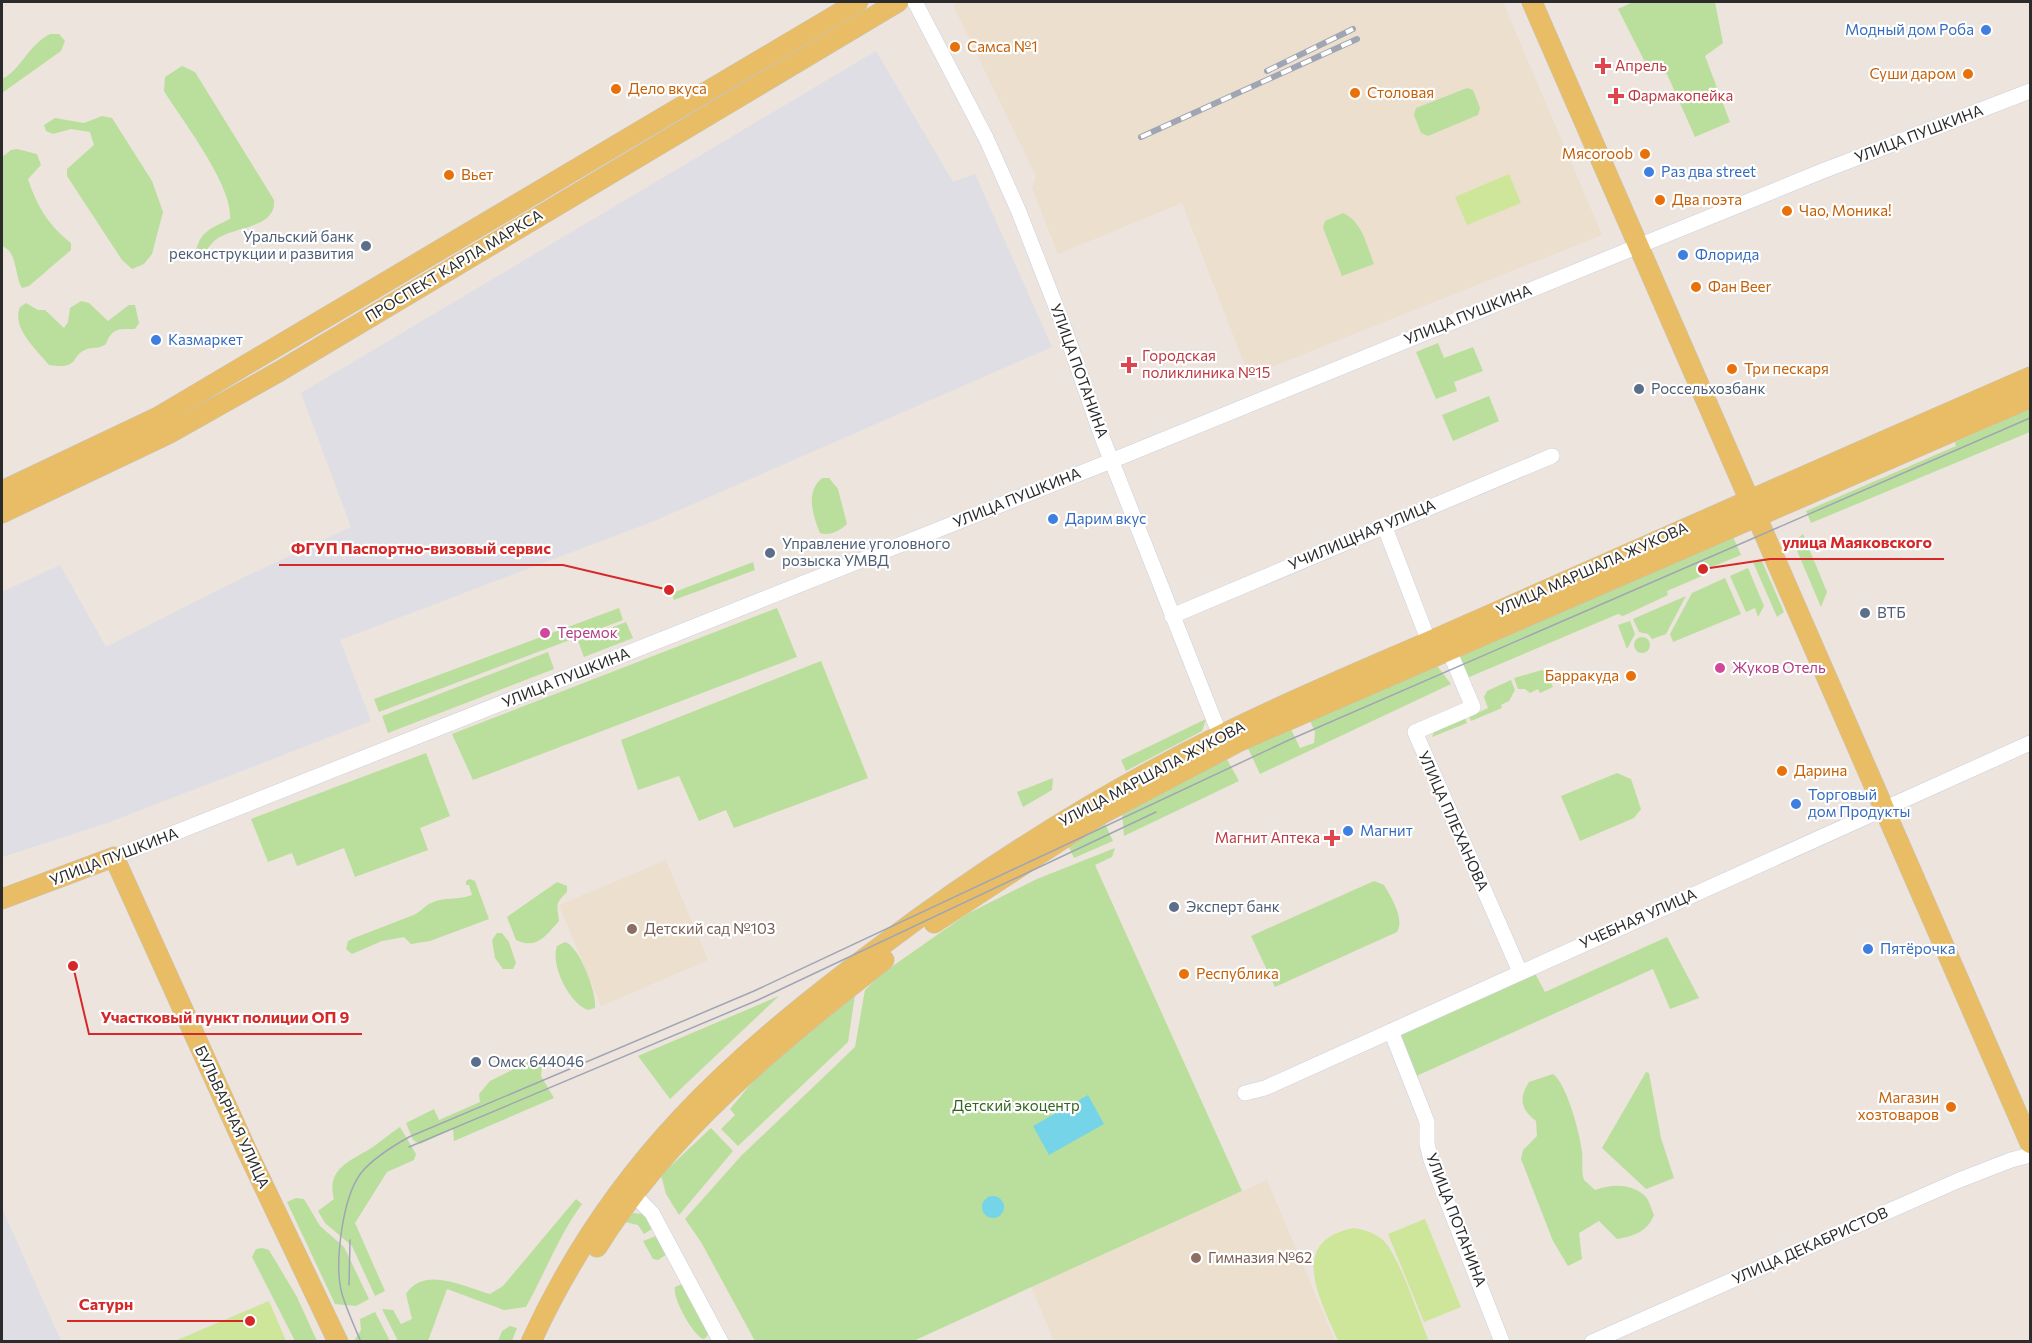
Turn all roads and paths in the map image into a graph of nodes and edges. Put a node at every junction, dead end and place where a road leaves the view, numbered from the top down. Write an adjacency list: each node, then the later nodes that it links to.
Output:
1 (858, 2): 8 (main road, ПРОСПЕКТ КАРЛА МАРКСА)
2 (898, 2): 10 (main road, ПРОСПЕКТ КАРЛА МАРКСА)
3 (915, 2): 14 (street, УЛИЦА ПОТАНИНА)
4 (1532, 2): 6 (main road)
5 (2031, 91): 6 (street, УЛИЦА ПУШКИНА)
6 (1638, 246): 14 (street, УЛИЦА ПУШКИНА); 16 (main road)
7 (2031, 376): 16 (main road, УЛИЦА МАРШАЛА ЖУКОВА)
8 (200, 393): 10 (main road); 11 (main road, ПРОСПЕКТ КАРЛА МАРКСА)
9 (2031, 398): 18 (main road, УЛИЦА МАРШАЛА ЖУКОВА)
10 (209, 411): 12 (main road, ПРОСПЕКТ КАРЛА МАРКСА)
11 (158, 417): 12 (main road); 15 (main road, ПРОСПЕКТ КАРЛА МАРКСА)
12 (168, 434): 17 (main road, ПРОСПЕКТ КАРЛА МАРКСА)
13 (1552, 456): 19 (street, УЧИЛИЩНАЯ УЛИЦА)
14 (1111, 461): 20 (street, УЛИЦА ПОТАНИНА); 25 (street, УЛИЦА ПУШКИНА)
15 (2, 491)
16 (1749, 498): 18 (main road); 21 (main road, УЛИЦА МАРШАЛА ЖУКОВА)
17 (2, 513)
18 (1757, 516): 21 (main road, УЛИЦА МАРШАЛА ЖУКОВА); 24 (main road)
19 (1384, 525): 20 (street, УЧИЛИЩНАЯ УЛИЦА); 21 (street)
20 (1173, 616): 22 (street, УЛИЦА ПОТАНИНА)
21 (1440, 642): 22 (main road, УЛИЦА МАРШАЛА ЖУКОВА); 27 (street, УЛИЦА ПЛЕХАНОВА)
22 (1220, 743): 32 (main road, УЛИЦА МАРШАЛА ЖУКОВА)
23 (2031, 743): 24 (street, УЧЕБНАЯ УЛИЦА)
24 (1884, 808): 27 (street, УЧЕБНАЯ УЛИЦА); 30 (main road)
25 (114, 857): 26 (main road, УЛИЦА ПУШКИНА); 33 (main road, БУЛЬВАРНАЯ УЛИЦА)
26 (2, 899)
27 (1520, 972): 28 (street, УЧЕБНАЯ УЛИЦА)
28 (1391, 1031): 29 (street, УЧЕБНАЯ УЛИЦА); 37 (street, УЛИЦА ПОТАНИНА)
29 (1245, 1093)
30 (2031, 1143)
31 (2031, 1155): 38 (street, УЛИЦА ДЕКАБРИСТОВ)
32 (628, 1189): 34 (main road, УЛИЦА МАРШАЛА ЖУКОВА); 35 (main road, УЛИЦА МАРШАЛА ЖУКОВА); 36 (street)
33 (338, 1341)
34 (531, 1341)
35 (545, 1341)
36 (722, 1341)
37 (1502, 1341)
38 (1592, 1341)

